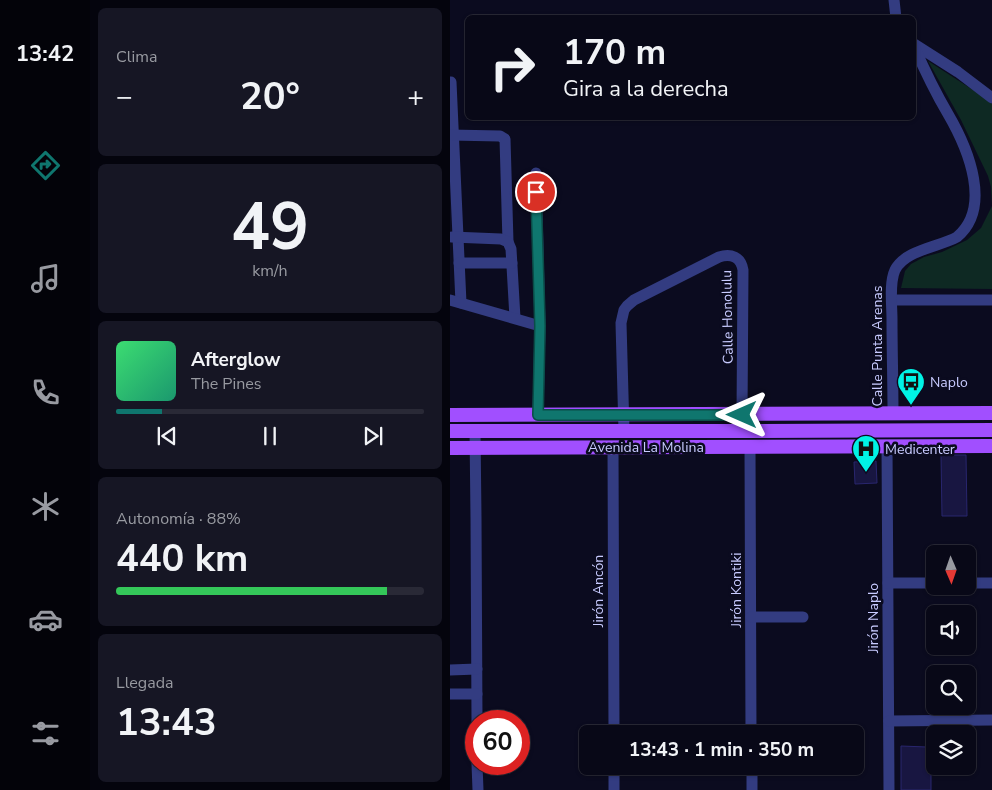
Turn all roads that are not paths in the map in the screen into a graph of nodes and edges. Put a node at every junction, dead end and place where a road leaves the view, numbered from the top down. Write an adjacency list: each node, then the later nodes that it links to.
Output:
1 (894, 0): 2 (street)
2 (896, 15)
3 (916, 46): 6 (street, Calle Punta Arenas)
4 (916, 50): 14 (street, Calle Punta Arenas)
5 (451, 82): 7 (street)
6 (992, 98)
7 (452, 135): 9 (street); 11 (street)
8 (536, 173): 18 (street)
9 (453, 186): 10 (street)
10 (454, 237): 11 (street); 12 (street)
11 (508, 242): 13 (street)
12 (459, 263): 13 (street); 16 (street)
13 (512, 264): 17 (street)
14 (892, 300): 15 (street); 21 (street, Calle Punta Arenas)
15 (992, 300)
16 (455, 302): 17 (street)
17 (515, 318): 18 (street)
18 (540, 326): 23 (street)
19 (742, 409): 21 (main road); 24 (main road); 24 (street, Calle Honolulu)
20 (992, 413): 21 (main road)
21 (892, 414)
22 (450, 415): 23 (main road)
23 (538, 415): 24 (main road)
24 (624, 415): 28 (street)
25 (992, 430): 28 (main road, Avenida La Molina)
26 (450, 431): 27 (main road, Avenida La Molina)
27 (475, 431): 28 (main road, Avenida La Molina); 34 (street)
28 (624, 431)
29 (887, 446): 30 (main road, Avenida La Molina); 32 (main road, Avenida La Molina); 35 (street, Jirón Naplo)
30 (992, 446)
31 (613, 447): 32 (main road, Avenida La Molina); 34 (main road, Avenida La Molina); 48 (street, Jirón Ancón)
32 (750, 447): 39 (street, Jirón Kontiki)
33 (450, 448): 34 (main road, Avenida La Molina)
34 (475, 448): 42 (street)
35 (888, 583): 36 (street); 47 (street, Jirón Naplo)
36 (926, 583)
37 (976, 583): 38 (street)
38 (992, 583)
39 (751, 617): 40 (street); 49 (street, Jirón Kontiki)
40 (803, 617)
41 (450, 670): 42 (street)
42 (477, 670): 44 (street)
43 (450, 694): 44 (street)
44 (477, 694): 45 (street)
45 (477, 710)
46 (992, 720): 47 (street)
47 (889, 721): 56 (street, Jirón Naplo)
48 (614, 725)
49 (752, 725)
50 (477, 775): 53 (street)
51 (614, 775): 54 (street)
52 (752, 775): 55 (street)
53 (478, 790)
54 (614, 790)
55 (752, 790)
56 (889, 790)

